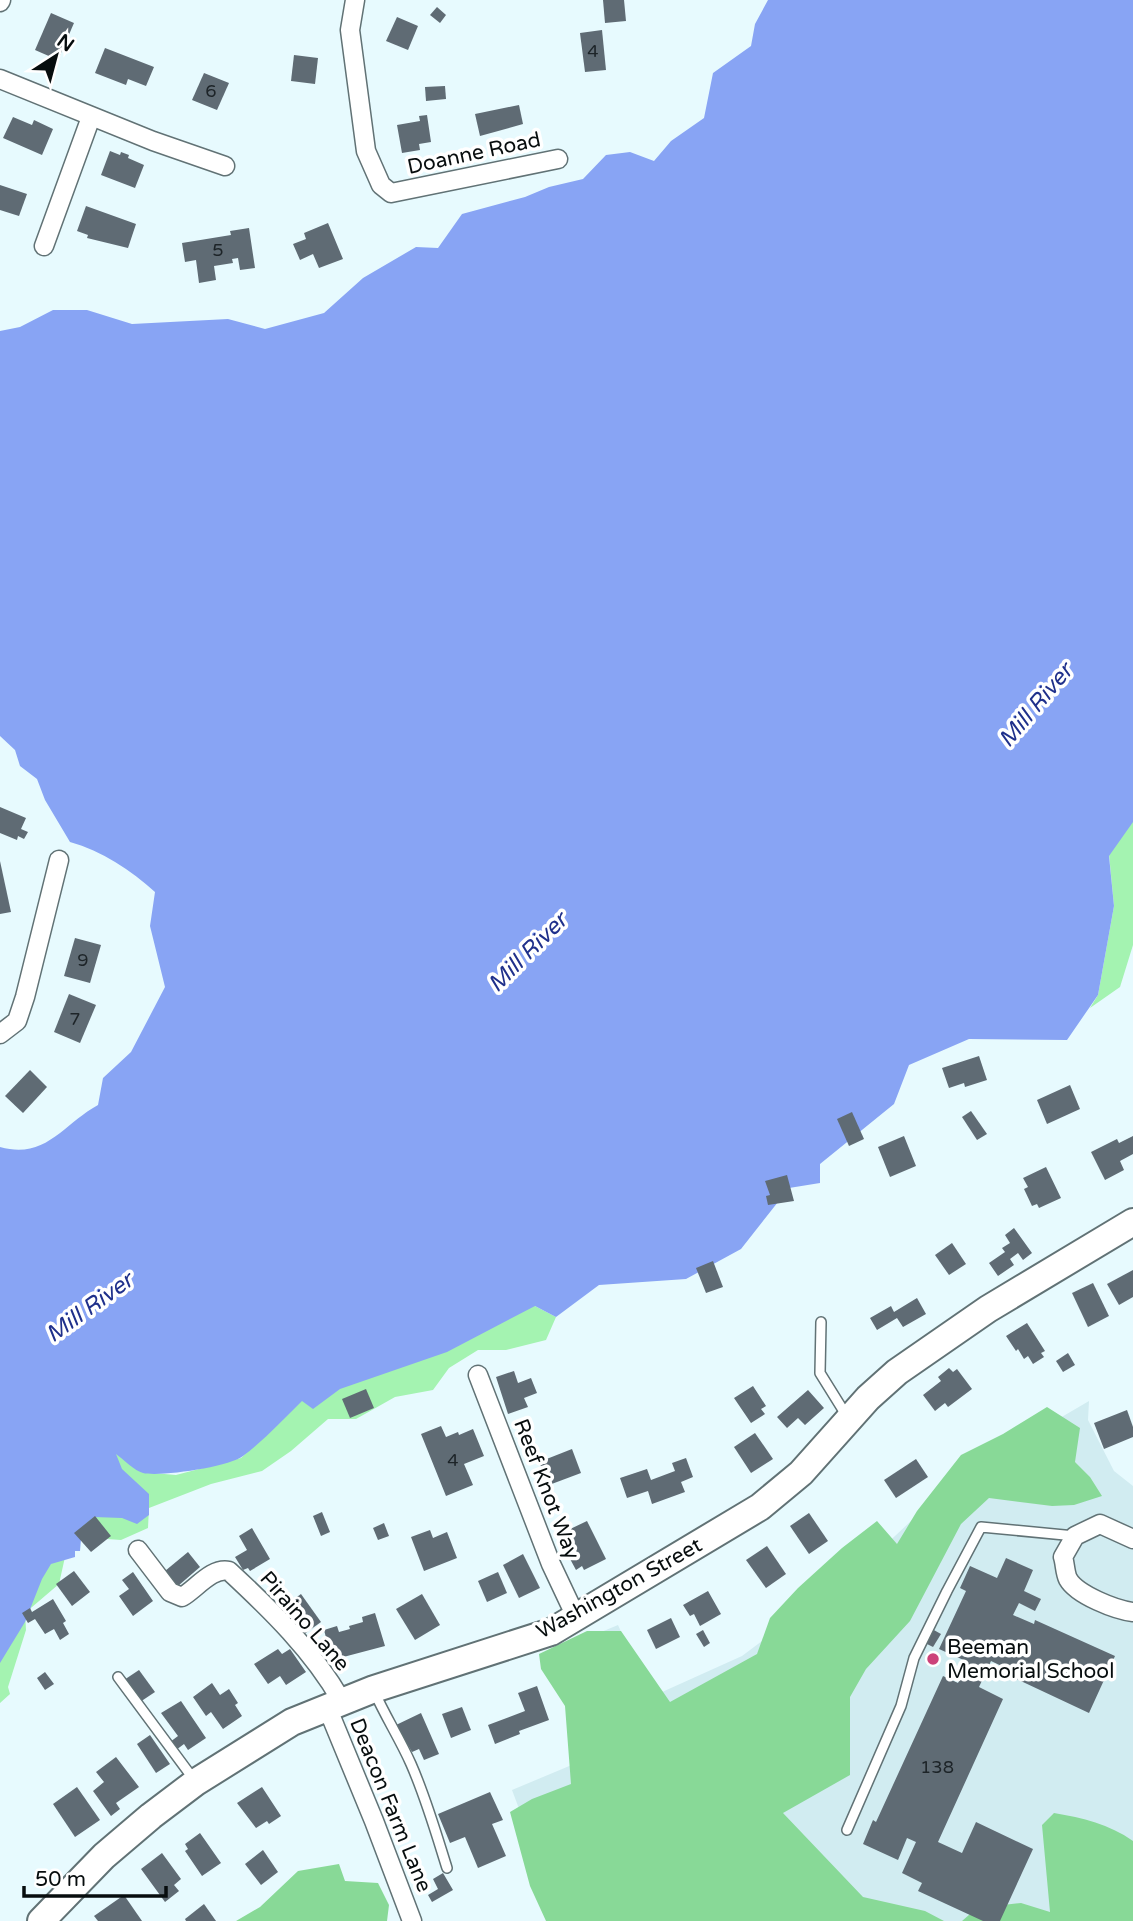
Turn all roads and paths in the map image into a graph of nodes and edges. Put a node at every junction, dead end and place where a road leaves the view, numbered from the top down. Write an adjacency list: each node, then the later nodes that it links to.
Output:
1 (355, 0): 4 (street, Doanne Road)
2 (0, 79): 3 (street)
3 (91, 117): 5 (street); 6 (street)
4 (558, 159)
5 (225, 166)
6 (44, 246)
7 (59, 860): 8 (street)
8 (0, 1034)
9 (1133, 1222): 12 (main road, Washington Street)
10 (821, 1322): 12 (lane)
11 (478, 1376): 17 (street, Reef Knot Way)
12 (849, 1419): 17 (main road, Washington Street)
13 (1075, 1536): 14 (street); 16 (street); 22 (lane)
14 (1133, 1539)
15 (138, 1550): 20 (street, Piraino Lane)
16 (1133, 1612)
17 (576, 1618): 19 (main road, Washington Street)
18 (118, 1677): 21 (lane)
19 (374, 1689): 20 (main road, Washington Street); 23 (lane)
20 (334, 1704): 21 (main road, Washington Street); 25 (street, Deacon Farm Lane)
21 (196, 1782): 24 (main road, Washington Street)
22 (847, 1830)
23 (447, 1868)
24 (51, 1918)
25 (412, 1921)

